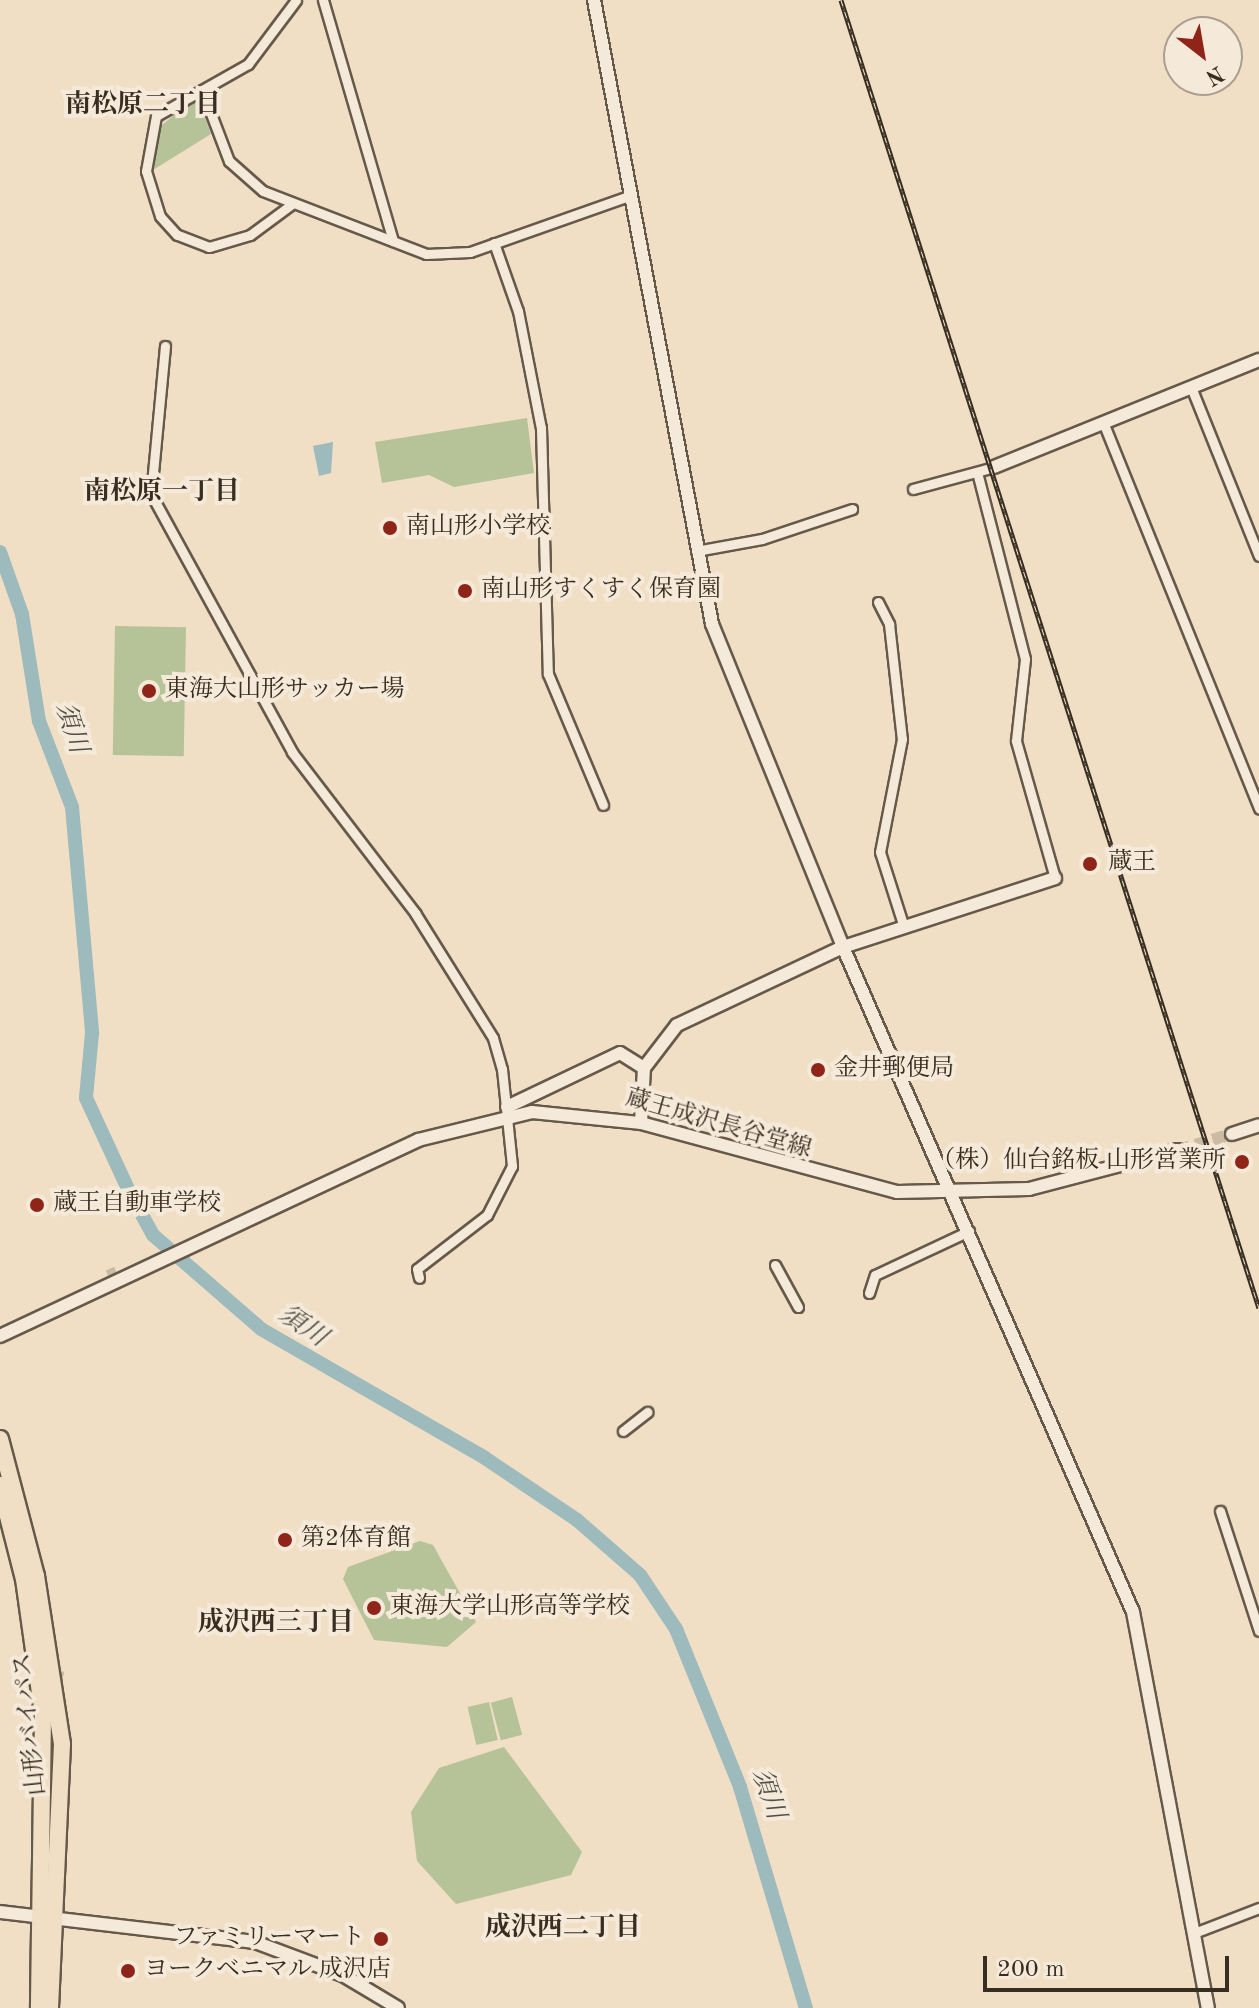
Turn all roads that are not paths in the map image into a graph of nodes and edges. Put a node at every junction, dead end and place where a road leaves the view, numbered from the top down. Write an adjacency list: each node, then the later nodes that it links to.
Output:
1 (296, 0): 4 (street)
2 (323, 0): 7 (street)
3 (594, 0): 5 (street)
4 (202, 90): 6 (street); 6 (street)
5 (629, 196): 8 (street); 17 (street)
6 (292, 204): 7 (street)
7 (393, 241): 8 (street)
8 (494, 243): 20 (street)
9 (165, 346): 26 (street)
10 (1259, 360): 11 (street)
11 (1191, 387): 12 (street); 18 (street)
12 (1103, 422): 13 (street); 21 (street)
13 (994, 467): 14 (street)
14 (977, 472): 15 (street); 22 (street)
15 (913, 489)
16 (852, 509): 17 (street)
17 (696, 551): 24 (street)
18 (1259, 556)
19 (878, 602): 23 (street)
20 (603, 805)
21 (1259, 809)
22 (1055, 878): 23 (street)
23 (904, 927): 24 (street)
24 (843, 947): 25 (street); 31 (street)
25 (644, 1068): 26 (street); 27 (street)
26 (507, 1111): 27 (street, 蔵王成沢長谷堂線); 34 (street); 37 (street, 蔵王成沢長谷堂線)
27 (641, 1123): 31 (street, 蔵王成沢長谷堂線)
28 (1259, 1125): 29 (street)
29 (1232, 1134)
30 (1178, 1150): 31 (street, 蔵王成沢長谷堂線)
31 (955, 1194): 32 (street)
32 (969, 1231): 35 (street); 47 (street)
33 (775, 1265): 36 (street)
34 (419, 1278)
35 (869, 1293)
36 (798, 1307)
37 (0, 1336)
38 (647, 1412): 39 (street)
39 (623, 1431)
40 (0, 1439): 46 (highway, 山形バイパス)
41 (0, 1485): 46 (highway, 山形バイパス)
42 (1220, 1511): 43 (street)
43 (1259, 1631)
44 (1259, 1908): 47 (street)
45 (0, 1912): 46 (street)
46 (51, 1917): 48 (highway, 山形バイパス); 49 (highway, 山形バイパス); 50 (street)
47 (1194, 1933): 51 (street)
48 (39, 2008)
49 (50, 2008)
50 (398, 2008)
51 (1208, 2008)

